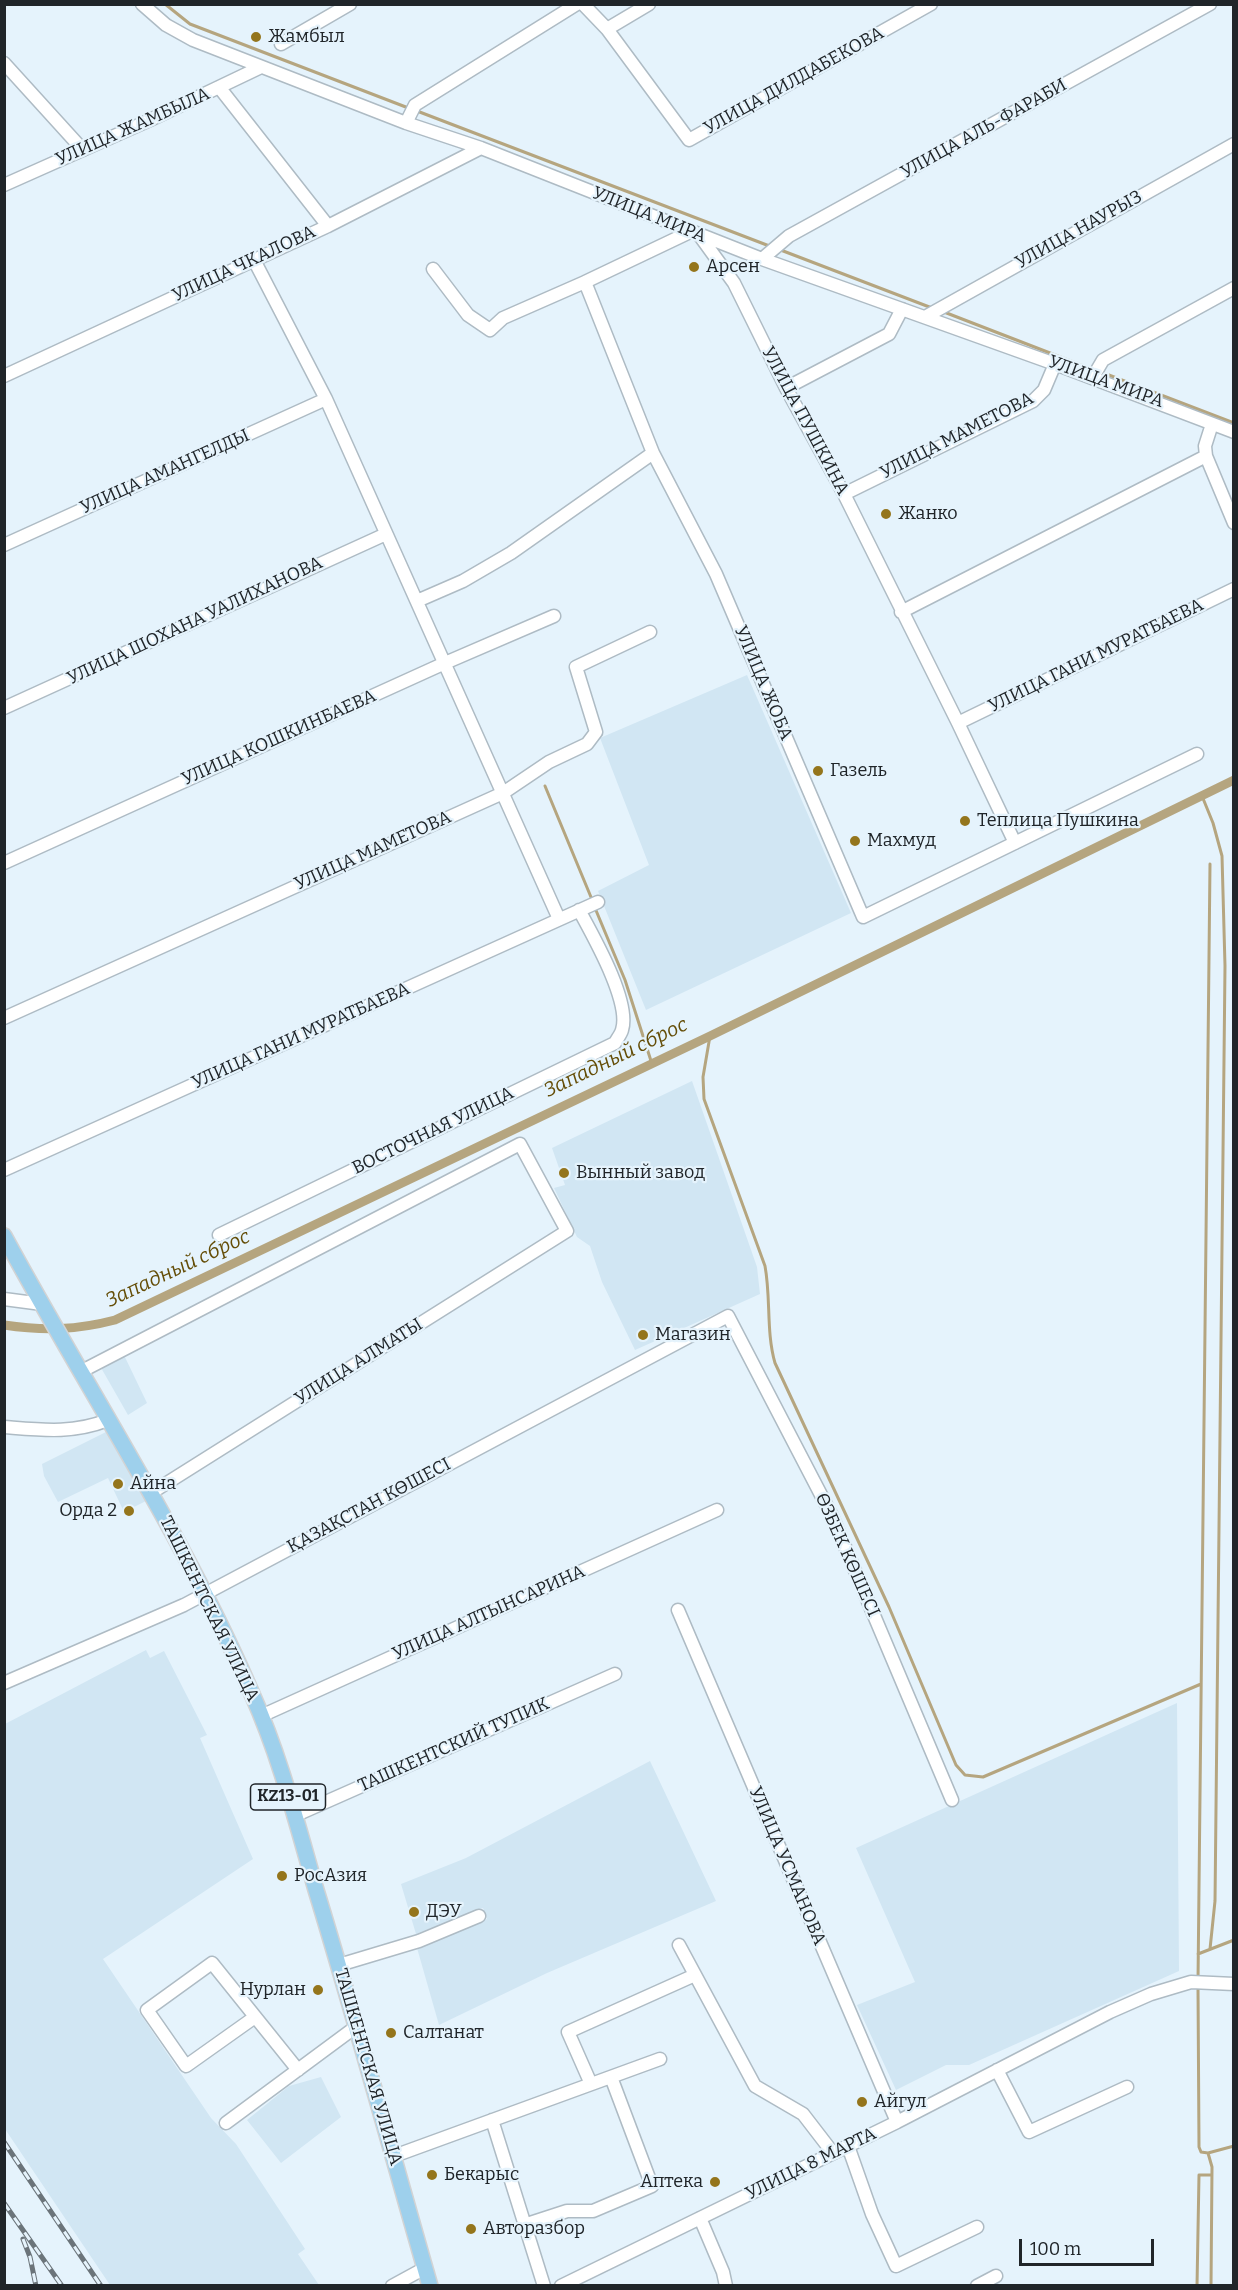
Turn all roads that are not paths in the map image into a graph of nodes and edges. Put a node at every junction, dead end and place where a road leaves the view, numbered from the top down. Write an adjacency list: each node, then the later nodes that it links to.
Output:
1 (142, 4): 11 (street, УЛИЦА МИРА)
2 (350, 4): 9 (street)
3 (577, 4): 13 (street)
4 (583, 4): 8 (street)
5 (649, 4): 8 (street)
6 (931, 4): 8 (street, УЛИЦА ДИЛДАБЕКОВА)
7 (1210, 4): 21 (street, УЛИЦА АЛЬ-ФАРАБИ)
8 (607, 29)
9 (281, 45)
10 (4, 63): 16 (street)
11 (261, 67): 12 (street, УЛИЦА ЖАМБЫЛА); 13 (street, УЛИЦА МИРА)
12 (219, 87): 16 (street, УЛИЦА ЖАМБЫЛА); 18 (street)
13 (406, 123): 15 (street, УЛИЦА МИРА)
14 (1233, 144): 26 (street, УЛИЦА НАУРЫЗ)
15 (482, 148): 18 (street, УЛИЦА ЧКАЛОВА); 19 (street, УЛИЦА МИРА)
16 (83, 150): 17 (street, УЛИЦА ЖАМБЫЛА)
17 (4, 185)
18 (328, 226): 20 (street, УЛИЦА ЧКАЛОВА)
19 (694, 233): 21 (street, УЛИЦА МИРА); 23 (street); 30 (street, УЛИЦА ПУШКИНА)
20 (254, 260): 28 (street, УЛИЦА ЧКАЛОВА); 31 (street)
21 (762, 260): 25 (street, УЛИЦА МИРА)
22 (433, 269): 23 (street)
23 (585, 282): 34 (street, УЛИЦА ЖОБА)
24 (1233, 288): 29 (street)
25 (902, 309): 26 (street, УЛИЦА МИРА); 30 (street)
26 (925, 317): 27 (street, УЛИЦА МИРА)
27 (1055, 364): 29 (street, УЛИЦА МИРА); 36 (street, УЛИЦА МАМЕТОВА)
28 (4, 376)
29 (1093, 377): 32 (street, УЛИЦА МИРА)
30 (786, 388): 36 (street, УЛИЦА ПУШКИНА)
31 (326, 399): 38 (street); 39 (street, УЛИЦА АМАНГЕЛДЫ)
32 (1212, 424): 33 (street, УЛИЦА МИРА); 35 (street)
33 (1233, 432)
34 (653, 453): 41 (street); 50 (street, УЛИЦА ЖОБА)
35 (1206, 456): 37 (street); 42 (street)
36 (844, 494): 42 (street, УЛИЦА ПУШКИНА)
37 (1233, 523)
38 (386, 534): 41 (street); 46 (street, УЛИЦА ШОХАНА УАЛИХАНОВА)
39 (4, 545)
40 (1233, 590): 47 (street, УЛИЦА ГАНИ МУРАТБАЕВА)
41 (417, 601): 45 (street)
42 (901, 612): 47 (street, УЛИЦА ПУШКИНА)
43 (554, 616): 45 (street, УЛИЦА КОШКИНБАЕВА)
44 (650, 632): 49 (street, УЛИЦА МАМЕТОВА)
45 (445, 663): 49 (street); 51 (street, УЛИЦА КОШКИНБАЕВА)
46 (4, 708)
47 (958, 723): 50 (street, УЛИЦА ПУШКИНА)
48 (1197, 754): 50 (street)
49 (503, 793): 54 (street); 55 (street, УЛИЦА МАМЕТОВА)
50 (1015, 843)
51 (4, 863)
52 (598, 902): 53 (street, УЛИЦА ГАНИ МУРАТБАЕВА)
53 (579, 910): 54 (street, УЛИЦА ГАНИ МУРАТБАЕВА); 57 (street, ВОСТОЧНАЯ УЛИЦА)
54 (560, 919): 56 (street, УЛИЦА ГАНИ МУРАТБАЕВА)
55 (4, 1018)
56 (4, 1170)
57 (219, 1235)
58 (4, 1236): 60 (main road, ТАШКЕНТСКАЯ УЛИЦА / KZ13-01)
59 (4, 1299): 60 (street)
60 (45, 1310): 62 (main road, ТАШКЕНТСКАЯ УЛИЦА / KZ13-01)
61 (728, 1316): 67 (street, ҚАЗАҚСТАН КӨШЕСІ); 72 (street, ӨЗБЕК КӨШЕСІ)
62 (80, 1372): 63 (main road, ТАШКЕНТСКАЯ УЛИЦА / KZ13-01); 65 (street, УЛИЦА АЛМАТЫ)
63 (108, 1420): 64 (street); 65 (main road, ТАШКЕНТСКАЯ УЛИЦА / KZ13-01)
64 (4, 1427)
65 (151, 1493): 67 (main road, ТАШКЕНТСКАЯ УЛИЦА / KZ13-01)
66 (717, 1510): 71 (street, УЛИЦА АЛТЫНСАРИНА)
67 (206, 1593): 70 (street, ҚАЗАҚСТАН КӨШЕСІ); 71 (main road, ТАШКЕНТСКАЯ УЛИЦА / KZ13-01)
68 (678, 1610): 88 (street, УЛИЦА УСМАНОВА)
69 (615, 1674): 73 (street, ТАШКЕНТСКИЙ ТУПИК)
70 (4, 1683)
71 (261, 1716): 73 (main road, ТАШКЕНТСКАЯ УЛИЦА / KZ13-01)
72 (952, 1800)
73 (294, 1816): 76 (main road, ТАШКЕНТСКАЯ УЛИЦА / KZ13-01)
74 (479, 1917): 76 (street)
75 (679, 1945): 77 (street)
76 (339, 1965): 80 (main road, ТАШКЕНТСКАЯ УЛИЦА / KZ13-01)
77 (695, 1975): 85 (street); 91 (street)
78 (1233, 1984): 83 (street, УЛИЦА 8 МАРТА)
79 (255, 2017): 79 (street); 82 (street)
80 (357, 2026): 82 (street); 92 (main road, ТАШКЕНТСКАЯ УЛИЦА / KZ13-01)
81 (660, 2059): 84 (street)
82 (297, 2070): 89 (street)
83 (997, 2070): 86 (street); 88 (street, УЛИЦА 8 МАРТА)
84 (610, 2077): 85 (street); 94 (street)
85 (591, 2084): 87 (street)
86 (1127, 2086)
87 (492, 2120): 92 (street); 94 (street)
88 (897, 2122): 90 (street, УЛИЦА 8 МАРТА)
89 (226, 2123)
90 (848, 2146): 91 (street, УЛИЦА 8 МАРТА); 95 (street)
91 (833, 2153): 93 (street, УЛИЦА 8 МАРТА)
92 (394, 2156): 96 (main road, ТАШКЕНТСКАЯ УЛИЦА / KZ13-01)
93 (700, 2218): 101 (street, УЛИЦА 8 МАРТА); 102 (street)
94 (524, 2225): 100 (street)
95 (977, 2227)
96 (425, 2268): 98 (street); 99 (main road, ТАШКЕНТСКАЯ УЛИЦА / KZ13-01)
97 (996, 2276): 103 (street)
98 (392, 2286)
99 (430, 2286)
100 (544, 2286)
101 (561, 2286)
102 (726, 2286)
103 (977, 2286)

